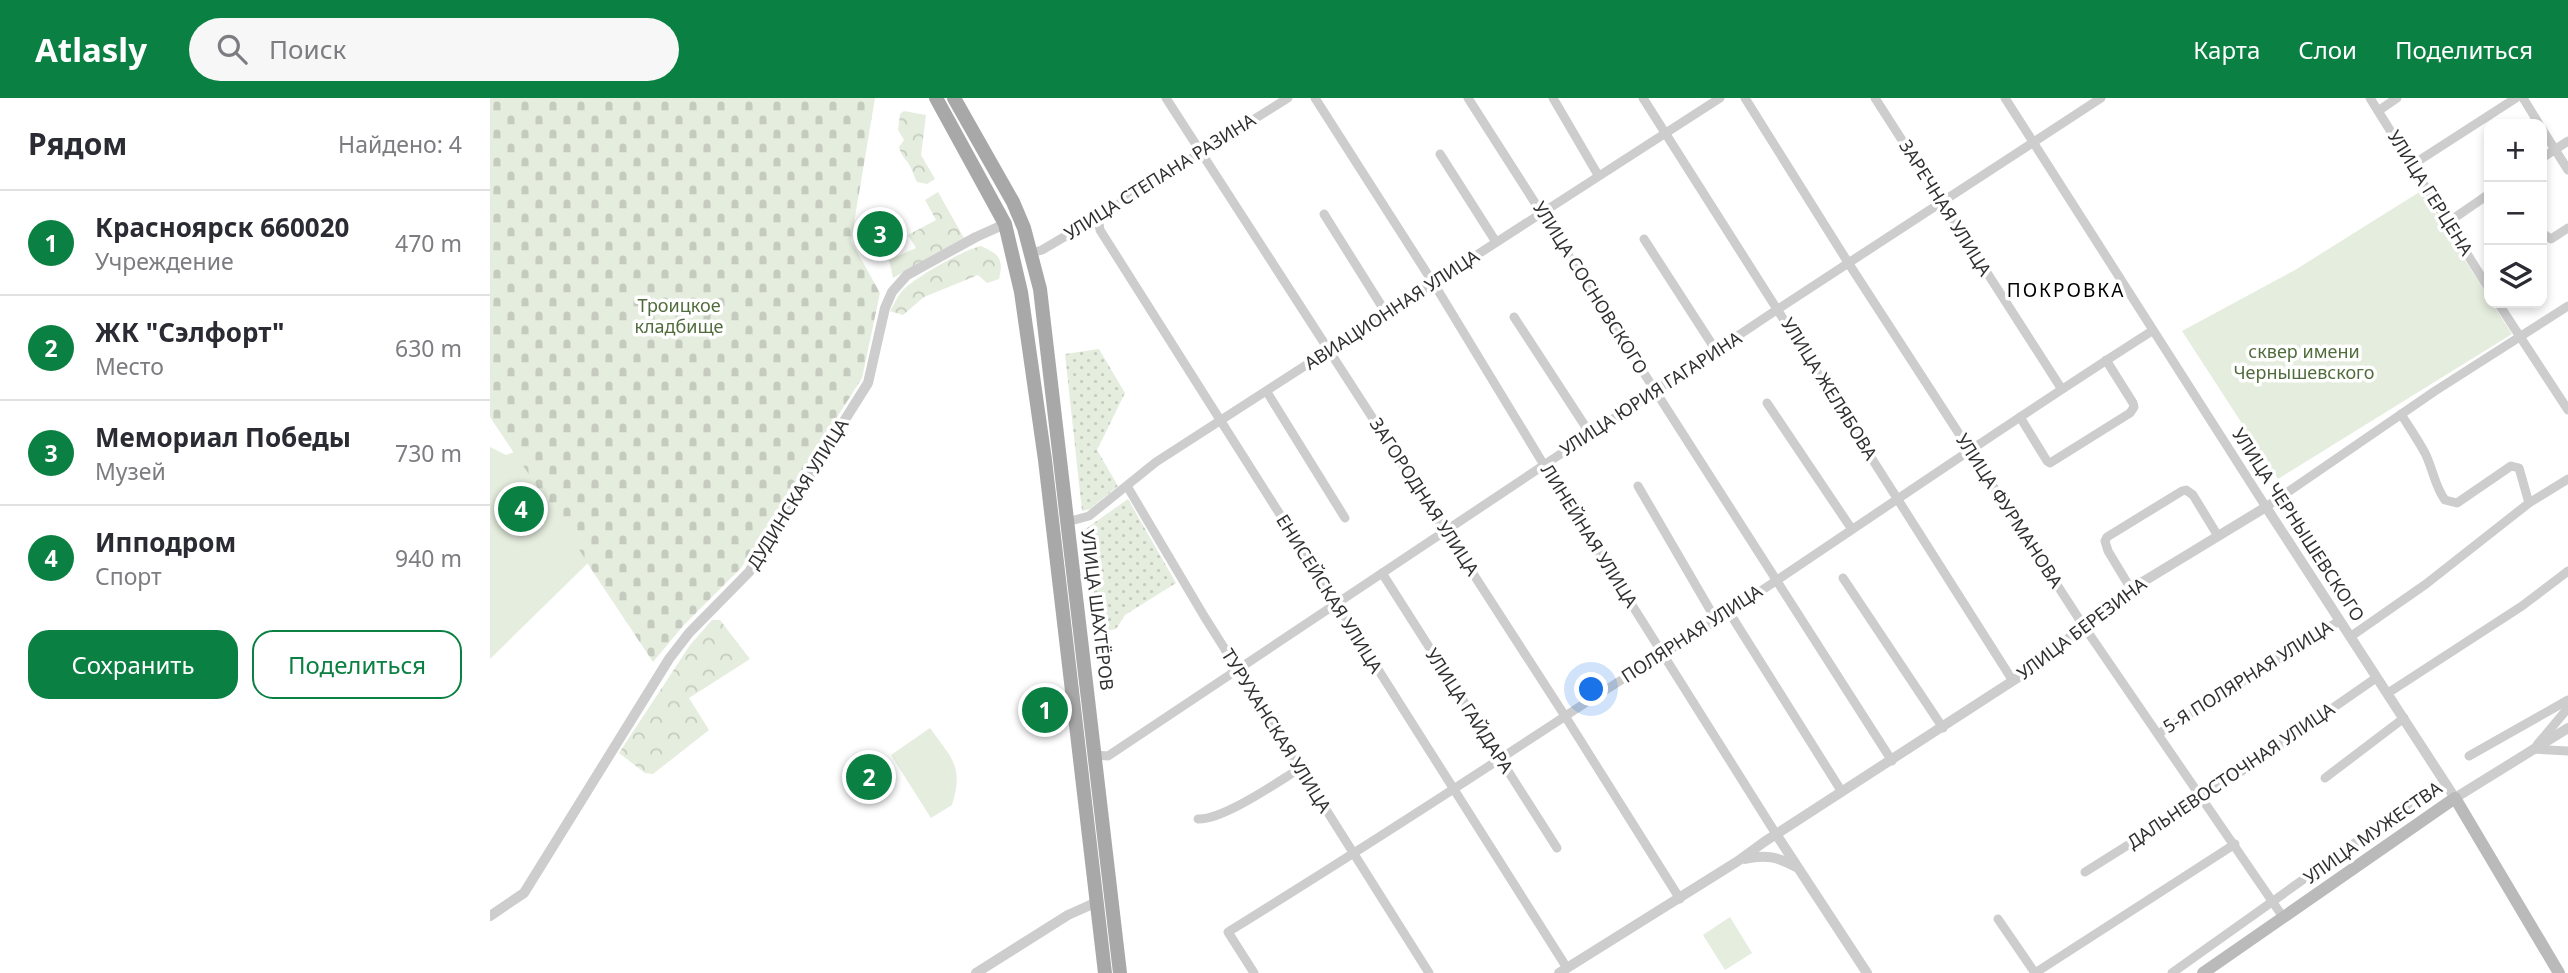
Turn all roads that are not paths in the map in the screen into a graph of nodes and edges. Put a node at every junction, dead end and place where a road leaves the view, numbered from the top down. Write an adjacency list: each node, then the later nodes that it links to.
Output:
1 (936, 98): 37 (main road, УЛИЦА ШАХТЁРОВ)
2 (954, 98): 42 (main road, УЛИЦА ШАХТЁРОВ)
3 (1166, 98): 25 (street, ЗАГОРОДНАЯ УЛИЦА)
4 (1287, 98): 25 (street, УЛИЦА СТЕПАНА РАЗИНА)
5 (1315, 98): 45 (street, ЛИНЕЙНАЯ УЛИЦА)
6 (1468, 98): 33 (street, УЛИЦА СОСНОВСКОГО)
7 (1553, 98): 30 (street)
8 (1643, 98): 20 (street, УЛИЦА ЖЕЛЯБОВА)
9 (1720, 98): 20 (street, АВИАЦИОННАЯ УЛИЦА)
10 (1745, 98): 43 (street, УЛИЦА ФУРМАНОВА)
11 (1875, 98): 32 (street, ЗАРЕЧНАЯ УЛИЦА)
12 (2005, 98): 23 (street, УЛИЦА ЧЕРНЫШЕВСКОГО)
13 (2101, 98): 23 (street, УЛИЦА ЮРИЯ ГАГАРИНА)
14 (2370, 98): 18 (street, УЛИЦА ГЕРЦЕНА)
15 (2397, 98): 18 (street)
16 (2516, 98): 28 (street)
17 (2524, 98): 19 (street)
18 (2378, 111): 28 (street, УЛИЦА ГЕРЦЕНА)
19 (2536, 119)
20 (1666, 133): 30 (street, АВИАЦИОННАЯ УЛИЦА); 48 (street, УЛИЦА ЖЕЛЯБОВА)
21 (2547, 138): 24 (street)
22 (2568, 141): 24 (street)
23 (2034, 143): 32 (street, УЛИЦА ЮРИЯ ГАГАРИНА); 51 (street, УЛИЦА ЧЕРНЫШЕВСКОГО)
24 (2554, 150): 27 (street); 29 (street)
25 (1201, 152): 35 (street, УЛИЦА СТЕПАНА РАЗИНА); 53 (street, ЗАГОРОДНАЯ УЛИЦА)
26 (1440, 154): 41 (street)
27 (2547, 155)
28 (2412, 165): 36 (street, УЛИЦА ГЕРЦЕНА)
29 (2568, 170)
30 (1598, 175): 33 (street, АВИАЦИОННАЯ УЛИЦА)
31 (2484, 198): 36 (street)
32 (1943, 203): 43 (street, УЛИЦА ЮРИЯ ГАГАРИНА); 56 (street, ЗАРЕЧНАЯ УЛИЦА)
33 (1542, 213): 41 (street, АВИАЦИОННАЯ УЛИЦА); 58 (street, УЛИЦА СОСНОВСКОГО)
34 (1324, 214): 49 (street)
35 (1098, 217): 42 (street, УЛИЦА СТЕПАНА РАЗИНА); 63 (street, ЕНИСЕЙСКАЯ УЛИЦА)
36 (2448, 223): 44 (street, УЛИЦА ГЕРЦЕНА)
37 (1004, 224): 123 (main road, УЛИЦА ШАХТЁРОВ); 125 (street, ДУДИНСКАЯ УЛИЦА)
38 (2568, 228): 39 (street)
39 (2547, 236)
40 (1644, 239): 54 (street)
41 (1496, 242): 45 (street, АВИАЦИОННАЯ УЛИЦА)
42 (1031, 253): 74 (main road, УЛИЦА ШАХТЁРОВ)
43 (1849, 264): 48 (street, УЛИЦА ЮРИЯ ГАГАРИНА); 65 (street, УЛИЦА ФУРМАНОВА)
44 (2484, 281)
45 (1433, 283): 49 (street, АВИАЦИОННАЯ УЛИЦА); 66 (street, ЛИНЕЙНАЯ УЛИЦА)
46 (2568, 306): 52 (street, УЛИЦА БЕРЕЗИНА)
47 (2501, 308): 52 (street)
48 (1778, 309): 54 (street, УЛИЦА ЮРИЯ ГАГАРИНА); 70 (street, УЛИЦА ЖЕЛЯБОВА)
49 (1386, 313): 53 (street, АВИАЦИОННАЯ УЛИЦА)
50 (1514, 317): 64 (street)
51 (2152, 331): 55 (street, ПОЛЯРНАЯ УЛИЦА); 72 (street, УЛИЦА ЧЕРНЫШЕВСКОГО)
52 (2520, 337): 60 (street); 61 (street, УЛИЦА БЕРЕЗИНА)
53 (1331, 351): 57 (street, АВИАЦИОННАЯ УЛИЦА); 76 (street, ЗАГОРОДНАЯ УЛИЦА)
54 (1717, 352): 58 (street, УЛИЦА ЮРИЯ ГАГАРИНА)
55 (2106, 360): 56 (street, ПОЛЯРНАЯ УЛИЦА); 62 (street)
56 (2061, 388): 62 (street, ПОЛЯРНАЯ УЛИЦА)
57 (1267, 392): 63 (street, АВИАЦИОННАЯ УЛИЦА); 73 (street)
58 (1656, 392): 64 (street, УЛИЦА ЮРИЯ ГАГАРИНА); 81 (street, УЛИЦА СОСНОВСКОГО)
59 (1767, 403): 75 (street)
60 (2568, 410)
61 (2401, 414): 71 (street); 72 (street, УЛИЦА БЕРЕЗИНА)
62 (2020, 417): 65 (street, ПОЛЯРНАЯ УЛИЦА)
63 (1222, 420): 68 (street, АВИАЦИОННАЯ УЛИЦА); 83 (street, ЕНИСЕЙСКАЯ УЛИЦА)
64 (1591, 435): 66 (street, УЛИЦА ЮРИЯ ГАГАРИНА)
65 (1971, 452): 70 (street, ПОЛЯРНАЯ УЛИЦА); 87 (street, УЛИЦА ФУРМАНОВА)
66 (1544, 465): 76 (street, УЛИЦА ЮРИЯ ГАГАРИНА); 89 (street, ЛИНЕЙНАЯ УЛИЦА)
67 (2568, 479): 71 (street, 5-Я ПОЛЯРНАЯ УЛИЦА)
68 (1127, 486): 74 (street, АВИАЦИОННАЯ УЛИЦА); 90 (street, ТУРУХАНСКАЯ УЛИЦА)
69 (1638, 486): 85 (street)
70 (1898, 498): 75 (street, ПОЛЯРНАЯ УЛИЦА); 92 (street, УЛИЦА ЖЕЛЯБОВА)
71 (2529, 503): 88 (street, 5-Я ПОЛЯРНАЯ УЛИЦА)
72 (2266, 507): 77 (street, УЛИЦА БЕРЕЗИНА); 86 (street, УЛИЦА ЧЕРНЫШЕВСКОГО)
73 (1345, 518)
74 (1067, 522): 103 (main road, УЛИЦА ШАХТЁРОВ)
75 (1851, 528): 81 (street, ПОЛЯРНАЯ УЛИЦА)
76 (1446, 531): 79 (street, УЛИЦА ЮРИЯ ГАГАРИНА); 96 (street, ЗАГОРОДНАЯ УЛИЦА)
77 (2218, 536): 82 (street, УЛИЦА БЕРЕЗИНА); 82 (street)
78 (2568, 571): 93 (street)
79 (1382, 573): 83 (street, УЛИЦА ЮРИЯ ГАГАРИНА); 105 (street, УЛИЦА ГАЙДАРА)
80 (1843, 578): 98 (street)
81 (1777, 579): 84 (street, ПОЛЯРНАЯ УЛИЦА); 106 (street, УЛИЦА СОСНОВСКОГО)
82 (2131, 589): 87 (street, УЛИЦА БЕРЕЗИНА)
83 (1334, 604): 90 (street, УЛИЦА ЮРИЯ ГАГАРИНА); 109 (street, ЕНИСЕЙСКАЯ УЛИЦА)
84 (1729, 612): 85 (street, ПОЛЯРНАЯ УЛИЦА); 110 (street)
85 (1716, 620): 89 (street, ПОЛЯРНАЯ УЛИЦА)
86 (2339, 621): 88 (street, УЛИЦА ЧЕРНЫШЕВСКОГО); 100 (street, 5-Я ПОЛЯРНАЯ УЛИЦА)
87 (2084, 625): 92 (street, УЛИЦА БЕРЕЗИНА); 100 (street, УЛИЦА ФУРМАНОВА)
88 (2350, 637): 91 (street, УЛИЦА ЧЕРНЫШЕВСКОГО)
89 (1662, 654): 96 (street, ПОЛЯРНАЯ УЛИЦА); 115 (street, ЛИНЕЙНАЯ УЛИЦА)
90 (1237, 668): 103 (street, УЛИЦА ЮРИЯ ГАГАРИНА); 107 (street, ТУРУХАНСКАЯ УЛИЦА)
91 (2376, 678): 93 (street, УЛИЦА ЧЕРНЫШЕВСКОГО); 111 (street, ДАЛЬНЕВОСТОЧНАЯ УЛИЦА)
92 (2013, 681): 98 (street, УЛИЦА БЕРЕЗИНА)
93 (2388, 693): 97 (street, УЛИЦА ЧЕРНЫШЕВСКОГО)
94 (2568, 700): 104 (street)
95 (2568, 708): 101 (street)
96 (1565, 716): 105 (street, ПОЛЯРНАЯ УЛИЦА); 122 (street, ЗАГОРОДНАЯ УЛИЦА)
97 (2404, 718): 108 (street); 112 (street, УЛИЦА ЧЕРНЫШЕВСКОГО)
98 (1943, 727): 106 (street, УЛИЦА БЕРЕЗИНА)
99 (2568, 728): 101 (street, УЛИЦА МУЖЕСТВА)
100 (2158, 734): 111 (street, УЛИЦА ФУРМАНОВА)
101 (2533, 749): 102 (street); 112 (street, УЛИЦА МУЖЕСТВА)
102 (2568, 751)
103 (1095, 755): 131 (main road, УЛИЦА ШАХТЁРОВ)
104 (2469, 756)
105 (1500, 760): 109 (street, ПОЛЯРНАЯ УЛИЦА); 117 (street, УЛИЦА ГАЙДАРА)
106 (1892, 761): 110 (street, УЛИЦА БЕРЕЗИНА)
107 (1299, 769): 114 (street); 118 (street, ТУРУХАНСКАЯ УЛИЦА)
108 (2325, 778)
109 (1453, 789): 118 (street, ПОЛЯРНАЯ УЛИЦА); 128 (street, ЕНИСЕЙСКАЯ УЛИЦА)
110 (1842, 792): 115 (street, УЛИЦА БЕРЕЗИНА)
111 (2203, 798): 116 (street, УЛИЦА ФУРМАНОВА); 121 (street, ДАЛЬНЕВОСТОЧНАЯ УЛИЦА)
112 (2455, 798): 126 (main road, УЛИЦА МУЖЕСТВА); 138 (main road, УЛИЦА ЧЕРНЫШЕВСКОГО)
113 (2408, 805): 124 (street)
114 (1198, 819)
115 (1776, 834): 119 (street, УЛИЦА БЕРЕЗИНА); 120 (street, ЛИНЕЙНАЯ УЛИЦА)
116 (2235, 844): 124 (street, УЛИЦА ФУРМАНОВА); 135 (street)
117 (1557, 848)
118 (1353, 854): 132 (street, ПОЛЯРНАЯ УЛИЦА); 133 (street, ТУРУХАНСКАЯ УЛИЦА)
119 (1738, 861): 120 (street); 122 (street, УЛИЦА БЕРЕЗИНА)
120 (1798, 868): 134 (street, ЛИНЕЙНАЯ УЛИЦА)
121 (2085, 872)
122 (1680, 898): 128 (street, УЛИЦА БЕРЕЗИНА)
123 (1097, 902): 129 (street); 130 (main road, УЛИЦА ШАХТЁРОВ)
124 (2274, 903): 126 (street, УЛИЦА ФУРМАНОВА); 136 (street)
125 (490, 916)
126 (2283, 917): 137 (main road, УЛИЦА МУЖЕСТВА)
127 (1998, 919): 135 (street)
128 (1563, 971)
129 (976, 973)
130 (1105, 973)
131 (1120, 973)
132 (1254, 973)
133 (1429, 973)
134 (1867, 973)
135 (2035, 973)
136 (2172, 973)
137 (2203, 973)
138 (2559, 973)

